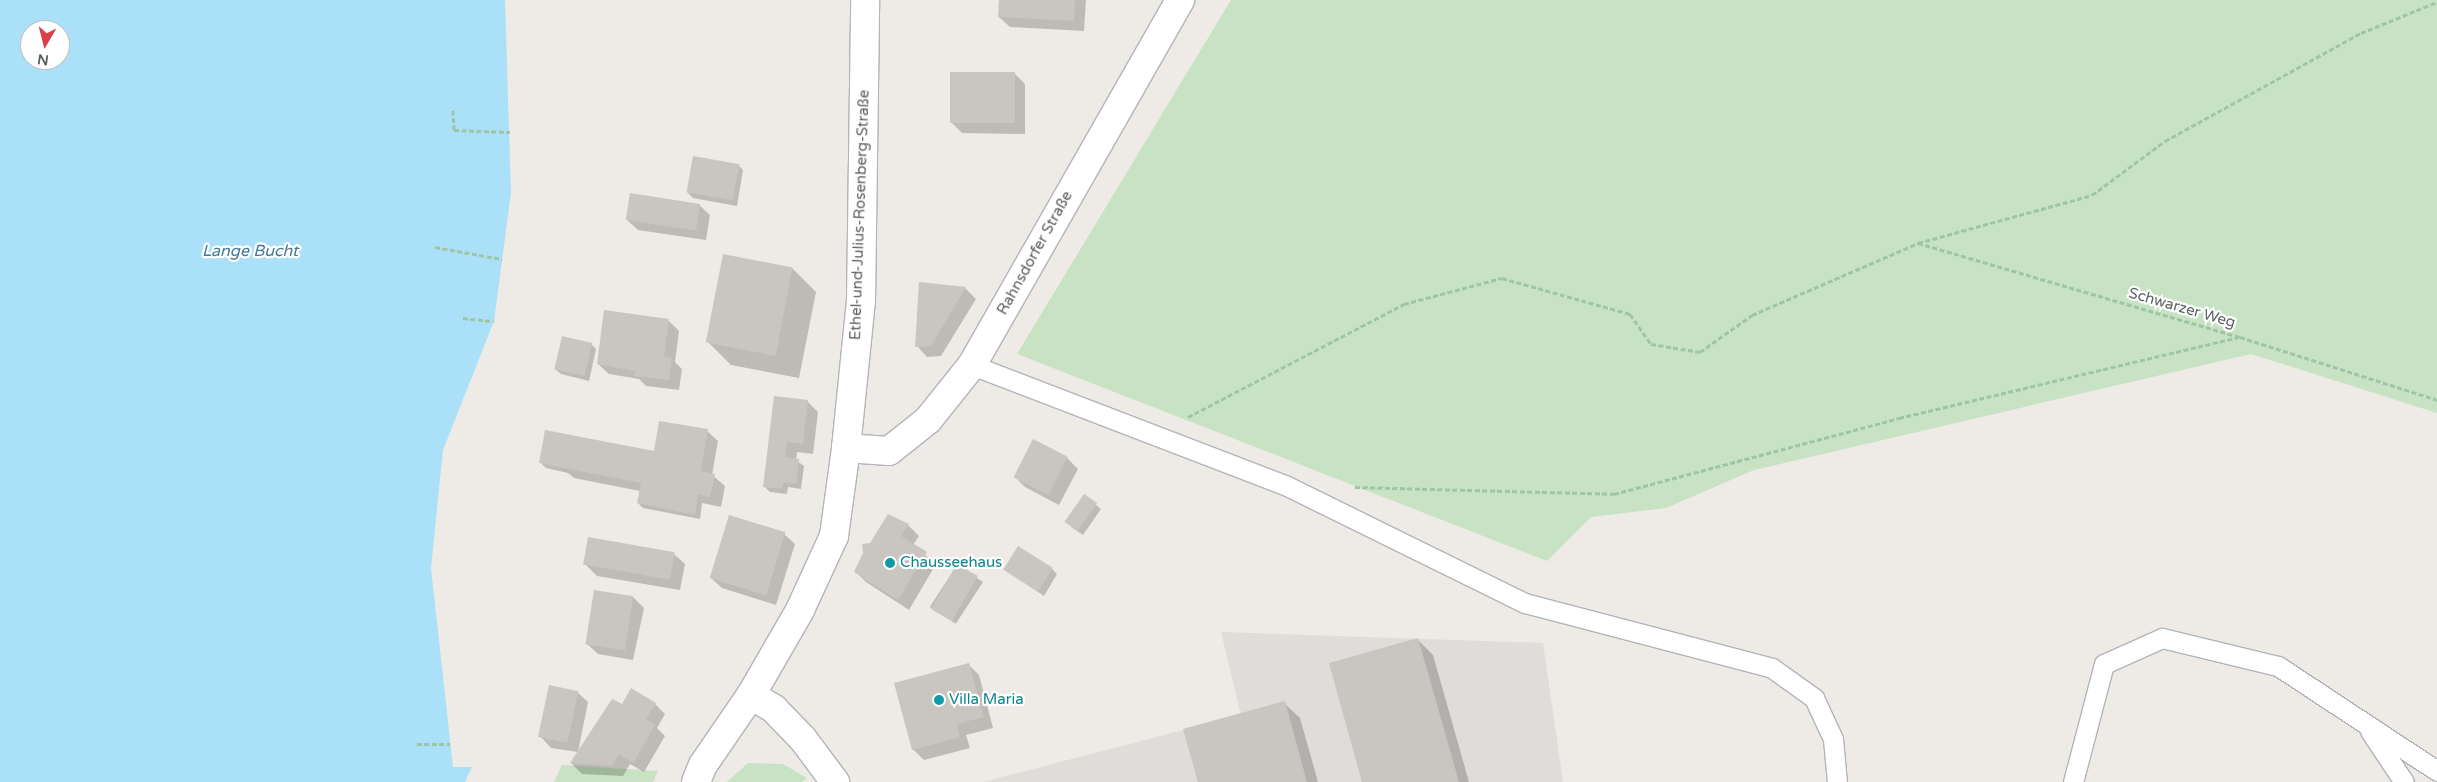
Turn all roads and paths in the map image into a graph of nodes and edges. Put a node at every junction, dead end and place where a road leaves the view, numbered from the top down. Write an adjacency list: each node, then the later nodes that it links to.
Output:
1 (865, 0): 15 (main road, Ethel-und-Julius-Rosenberg-Straße)
2 (1180, 0): 12 (main road, Rahnsdorfer Straße)
3 (2437, 2): 6 (path)
4 (453, 110): 5 (path)
5 (510, 132)
6 (1918, 243): 11 (path, Schwarzer Weg); 14 (path)
7 (435, 247): 8 (path)
8 (502, 258)
9 (463, 318): 10 (path)
10 (494, 321)
11 (2240, 337): 13 (path, Schwarzer Weg); 16 (path)
12 (972, 364): 14 (lane); 15 (main road, Rahnsdorfer Straße)
13 (2437, 400)
14 (1154, 435): 24 (lane)
15 (846, 448): 17 (main road, Ethel-und-Julius-Rosenberg-Straße)
16 (1346, 487)
17 (751, 695): 22 (main road, Ethel-und-Julius-Rosenberg-Straße); 23 (main road)
18 (2366, 724): 21 (lane); 25 (lane); 26 (lane)
19 (417, 744): 20 (path)
20 (450, 744)
21 (2437, 771)
22 (696, 782)
23 (835, 782)
24 (1837, 782)
25 (2073, 782)
26 (2404, 782)

